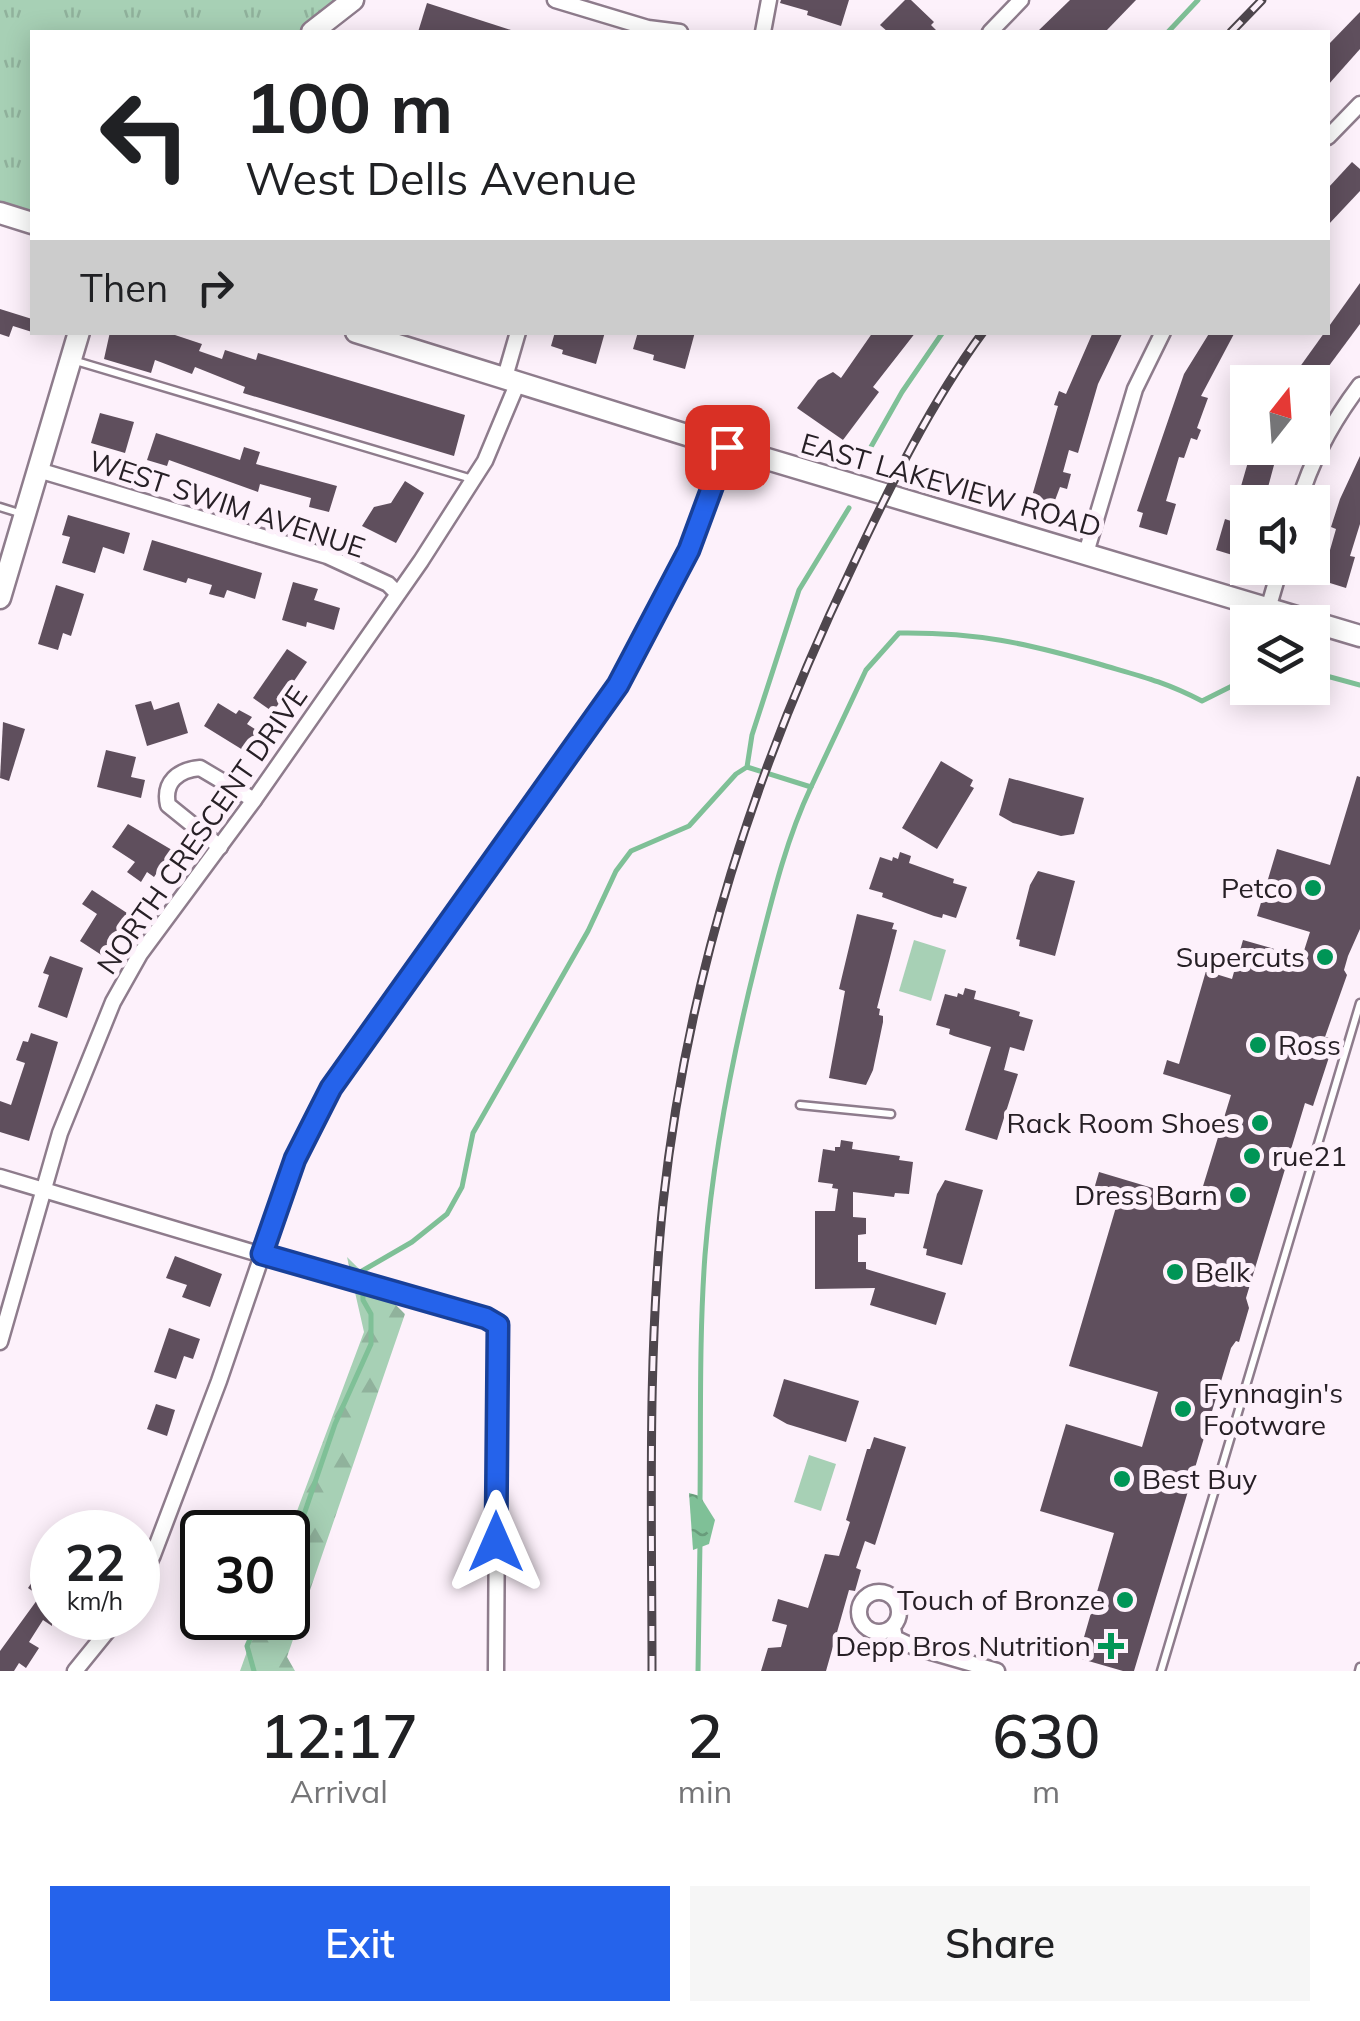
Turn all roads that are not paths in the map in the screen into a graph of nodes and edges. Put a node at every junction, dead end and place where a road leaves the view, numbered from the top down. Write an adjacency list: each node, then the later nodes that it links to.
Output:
1 (353, 0): 5 (main road)
2 (555, 0): 6 (street)
3 (769, 0): 7 (street)
4 (1022, 0): 8 (street)
5 (315, 30)
6 (664, 30)
7 (763, 30)
8 (992, 30)
9 (1360, 104): 10 (street)
10 (1330, 135)
11 (0, 213): 12 (main road)
12 (30, 222)
13 (77, 335): 17 (main road)
14 (366, 335): 18 (main road, EAST LAKEVIEW ROAD)
15 (518, 335): 18 (street, NORTH CRESCENT DRIVE)
16 (1161, 335): 26 (street)
17 (70, 359): 21 (main road); 22 (lane)
18 (511, 380): 20 (main road, EAST LAKEVIEW ROAD); 22 (street, NORTH CRESCENT DRIVE)
19 (1360, 385): 23 (street)
20 (727, 447): 26 (main road, EAST LAKEVIEW ROAD); 39 (street)
21 (38, 470): 25 (main road); 27 (street, WEST SWIM AVENUE)
22 (472, 479): 27 (street, NORTH CRESCENT DRIVE)
23 (1303, 485)
24 (0, 507): 25 (lane)
25 (25, 515): 28 (main road)
26 (1086, 553): 29 (main road, EAST LAKEVIEW ROAD)
27 (397, 593): 32 (street, NORTH CRESCENT DRIVE)
28 (0, 598)
29 (1255, 605)
30 (1330, 627): 31 (main road, EAST LAKEVIEW ROAD)
31 (1360, 636)
32 (254, 800): 33 (street, NORTH CRESCENT DRIVE); 33 (street)
33 (220, 846): 38 (street, NORTH CRESCENT DRIVE)
34 (1360, 1003): 47 (lane)
35 (800, 1105): 36 (lane)
36 (891, 1114)
37 (0, 1176): 38 (street)
38 (44, 1190): 39 (street); 40 (street, NORTH CRESCENT DRIVE)
39 (262, 1254): 41 (street); 45 (street)
40 (0, 1342)
41 (160, 1531)
42 (893, 1628): 46 (street)
43 (100, 1640): 44 (street)
44 (75, 1671)
45 (496, 1671)
46 (997, 1671)
47 (1161, 1671)

